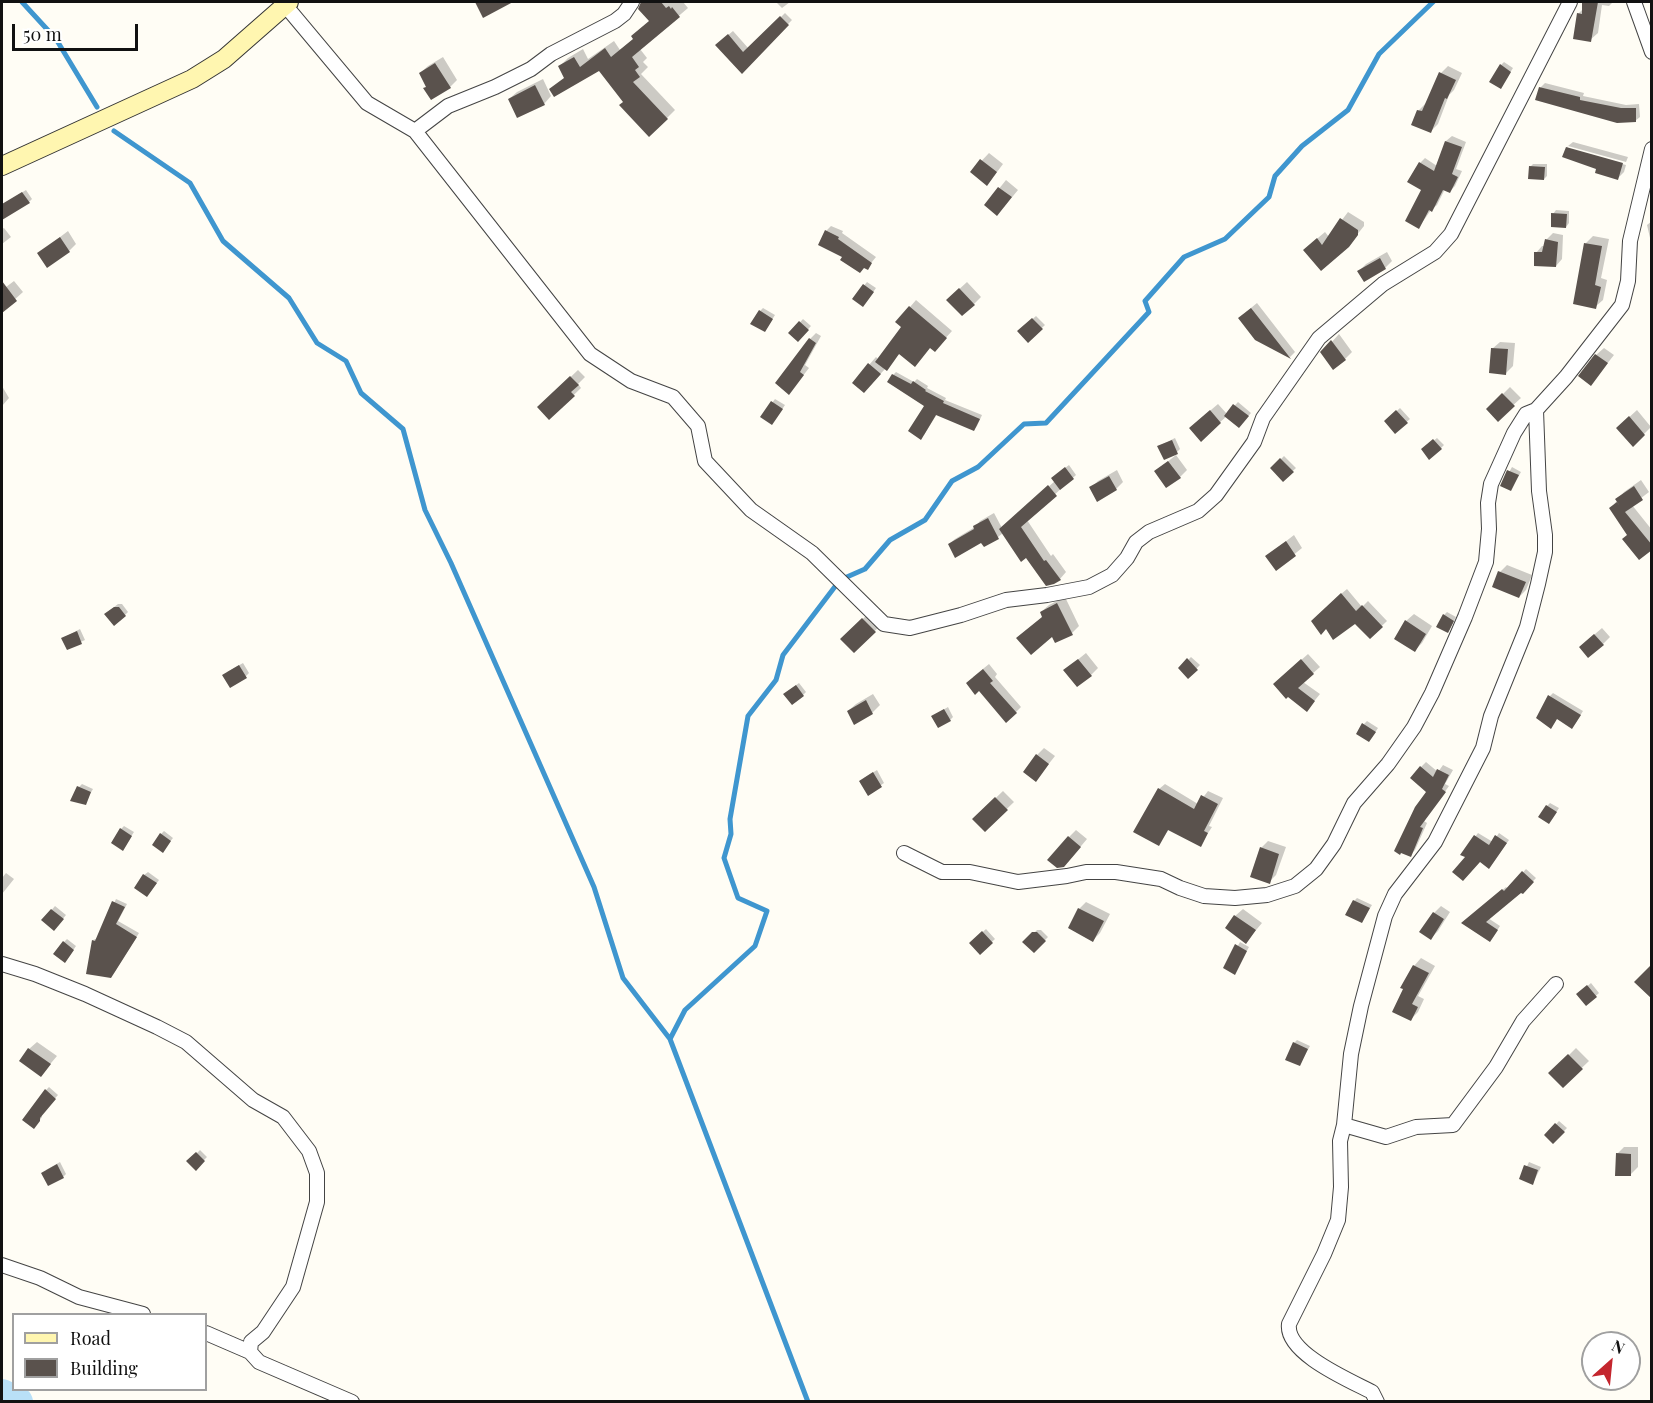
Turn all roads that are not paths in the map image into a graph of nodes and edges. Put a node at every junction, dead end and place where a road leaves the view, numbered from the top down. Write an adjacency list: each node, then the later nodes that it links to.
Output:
1 (632, 2): 6 (street)
2 (1570, 2): 6 (street)
3 (1634, 2): 5 (street)
4 (287, 3): 6 (street); 8 (street)
5 (1652, 52)
6 (415, 131)
7 (1652, 149): 9 (street)
8 (2, 166)
9 (1536, 410): 10 (street); 13 (street)
10 (904, 853)
11 (2, 964): 17 (street)
12 (1556, 984): 13 (street)
13 (1344, 1125): 19 (street)
14 (2, 1265): 15 (street)
15 (139, 1313)
16 (207, 1333): 17 (street)
17 (250, 1352): 18 (street)
18 (352, 1401)
19 (1377, 1401)

